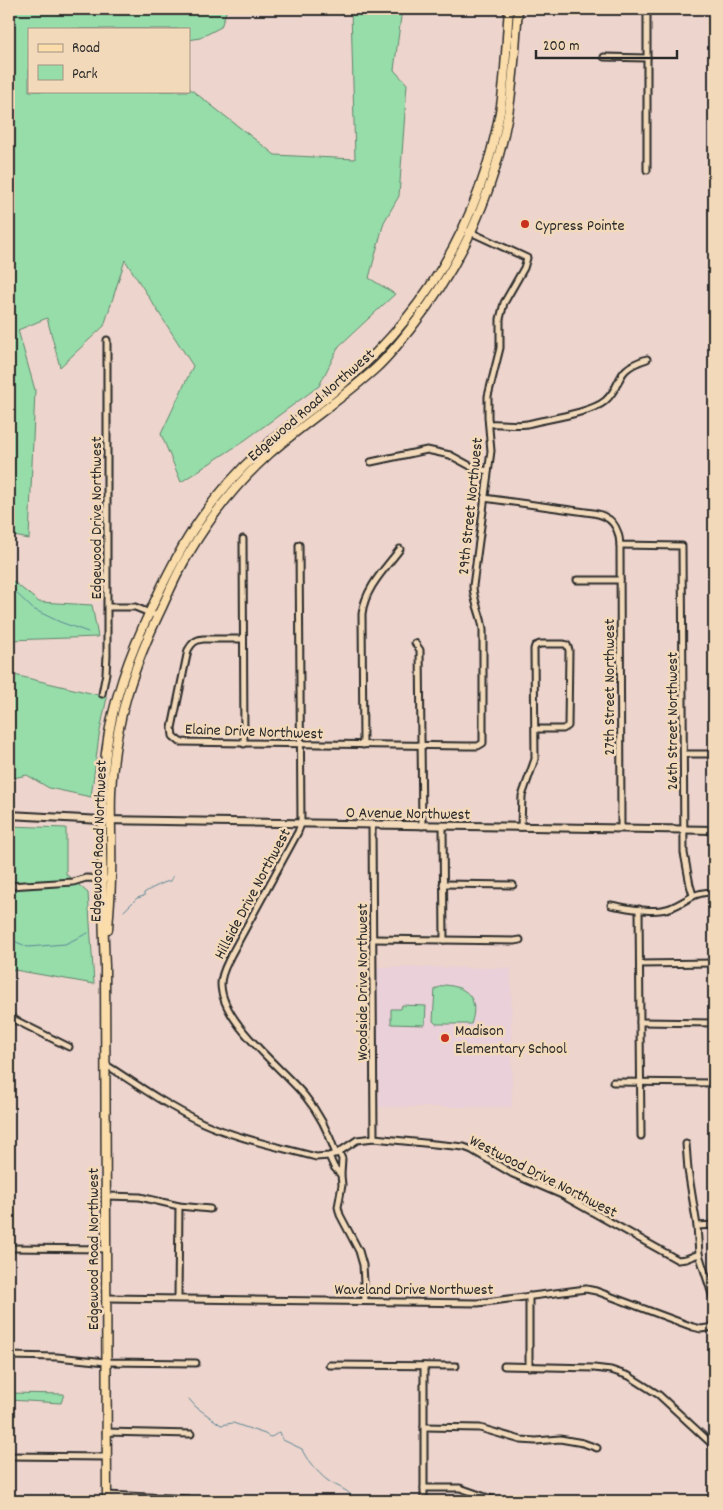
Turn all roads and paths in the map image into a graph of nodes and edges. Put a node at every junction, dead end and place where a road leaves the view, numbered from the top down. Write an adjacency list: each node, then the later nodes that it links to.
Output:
1 (509, 9): 7 (main road, Edgewood Road Northwest)
2 (518, 9): 8 (main road, Edgewood Road Northwest)
3 (647, 9): 5 (street)
4 (604, 57): 5 (street)
5 (647, 58): 6 (street)
6 (647, 170)
7 (464, 228): 8 (street, 29th Street Northwest); 22 (main road, Edgewood Road Northwest)
8 (472, 233): 11 (street, 29th Street Northwest); 22 (main road, Edgewood Road Northwest)
9 (107, 340): 21 (street, Edgewood Drive Northwest)
10 (647, 359): 11 (street)
11 (489, 424): 13 (street, 29th Street Northwest)
12 (371, 462): 13 (street)
13 (488, 471): 14 (street, 29th Street Northwest)
14 (484, 498): 17 (street); 27 (street, 29th Street Northwest)
15 (243, 540): 23 (street)
16 (299, 544): 29 (street, Hillside Drive Northwest)
17 (620, 545): 20 (street, 27th Street Northwest); 32 (street, 26th Street Northwest)
18 (400, 548): 30 (street)
19 (577, 580): 20 (street)
20 (620, 580): 41 (street, 27th Street Northwest)
21 (108, 607): 22 (street); 25 (street, Edgewood Drive Northwest)
22 (153, 615): 35 (main road, Edgewood Road Northwest)
23 (243, 639): 28 (street); 28 (street, Elaine Drive Northwest)
24 (415, 642): 31 (street)
25 (102, 694)
26 (535, 729): 26 (street); 40 (street)
27 (482, 743): 31 (street, Elaine Drive Northwest)
28 (244, 744): 29 (street, Elaine Drive Northwest)
29 (300, 744): 30 (street, Elaine Drive Northwest); 36 (street, Hillside Drive Northwest)
30 (363, 745): 31 (street, Elaine Drive Northwest)
31 (421, 746): 38 (street)
32 (684, 754): 33 (street); 42 (street, 26th Street Northwest)
33 (714, 754)
34 (9, 815): 35 (street, O Avenue Northwest)
35 (106, 820): 36 (street, O Avenue Northwest); 44 (main road, Edgewood Road Northwest); 45 (main road, Edgewood Road Northwest)
36 (301, 824): 37 (street, O Avenue Northwest); 70 (street, Hillside Drive Northwest)
37 (372, 825): 38 (street, O Avenue Northwest); 53 (street, Woodside Drive Northwest)
38 (422, 826): 39 (street, O Avenue Northwest)
39 (443, 826): 40 (street, O Avenue Northwest); 46 (street)
40 (522, 827): 41 (street, O Avenue Northwest)
41 (621, 828): 42 (street, O Avenue Northwest)
42 (684, 829): 43 (street, O Avenue Northwest); 50 (street, 26th Street Northwest)
43 (714, 830)
44 (102, 879): 45 (street); 48 (street); 58 (main road, Edgewood Road Northwest)
45 (111, 879): 58 (main road, Edgewood Road Northwest)
46 (443, 884): 47 (street); 54 (street)
47 (513, 885)
48 (9, 886)
49 (714, 892): 50 (street)
50 (693, 895): 52 (street)
51 (610, 905): 52 (street)
52 (639, 909): 57 (street)
53 (373, 939): 54 (street); 68 (street, Woodside Drive Northwest)
54 (444, 940): 55 (street)
55 (520, 940)
56 (714, 963): 57 (street)
57 (640, 964): 60 (street)
58 (105, 966): 63 (main road, Edgewood Road Northwest)
59 (9, 1017): 62 (street)
60 (640, 1022): 61 (street); 65 (street)
61 (714, 1023)
62 (69, 1047)
63 (105, 1064): 71 (street, Westwood Drive Northwest); 73 (main road, Edgewood Road Northwest)
64 (613, 1082): 65 (street)
65 (640, 1082): 66 (street); 67 (street)
66 (714, 1083)
67 (641, 1136)
68 (374, 1138): 70 (street, Westwood Drive Northwest); 80 (street, Westwood Drive Northwest)
69 (686, 1144): 77 (street)
70 (337, 1153): 71 (street, Westwood Drive Northwest); 72 (street, Hillside Drive Northwest)
71 (329, 1156): 72 (street)
72 (341, 1175): 85 (street, Hillside Drive Northwest)
73 (106, 1196): 74 (street); 79 (main road, Edgewood Road Northwest)
74 (179, 1206): 75 (street); 83 (street)
75 (210, 1209)
76 (714, 1224): 77 (street)
77 (697, 1226): 80 (street)
78 (9, 1248): 79 (street)
79 (106, 1249): 82 (main road, Edgewood Road Northwest)
80 (699, 1254): 84 (street)
81 (529, 1296): 85 (street, Waveland Drive Northwest); 86 (street, Waveland Drive Northwest); 94 (street)
82 (106, 1298): 83 (street, Waveland Drive Northwest); 88 (main road, Edgewood Road Northwest)
83 (178, 1298): 85 (street, Waveland Drive Northwest)
84 (714, 1300)
85 (365, 1301)
86 (714, 1327)
87 (9, 1356): 88 (street)
88 (106, 1362): 89 (street); 96 (main road, Edgewood Road Northwest)
89 (196, 1363)
90 (329, 1365): 91 (street)
91 (424, 1366): 92 (street); 95 (street)
92 (456, 1366)
93 (504, 1366): 94 (street)
94 (529, 1367): 98 (street)
95 (424, 1427): 99 (street); 102 (street)
96 (106, 1432): 97 (street); 101 (main road, Edgewood Road Northwest)
97 (190, 1434)
98 (714, 1446)
99 (597, 1448)
100 (9, 1456): 101 (street)
101 (106, 1457): 103 (main road, Edgewood Road Northwest)
102 (424, 1488): 105 (street); 106 (street)
103 (107, 1498): 104 (street)
104 (189, 1498)
105 (424, 1501)
106 (497, 1501)

